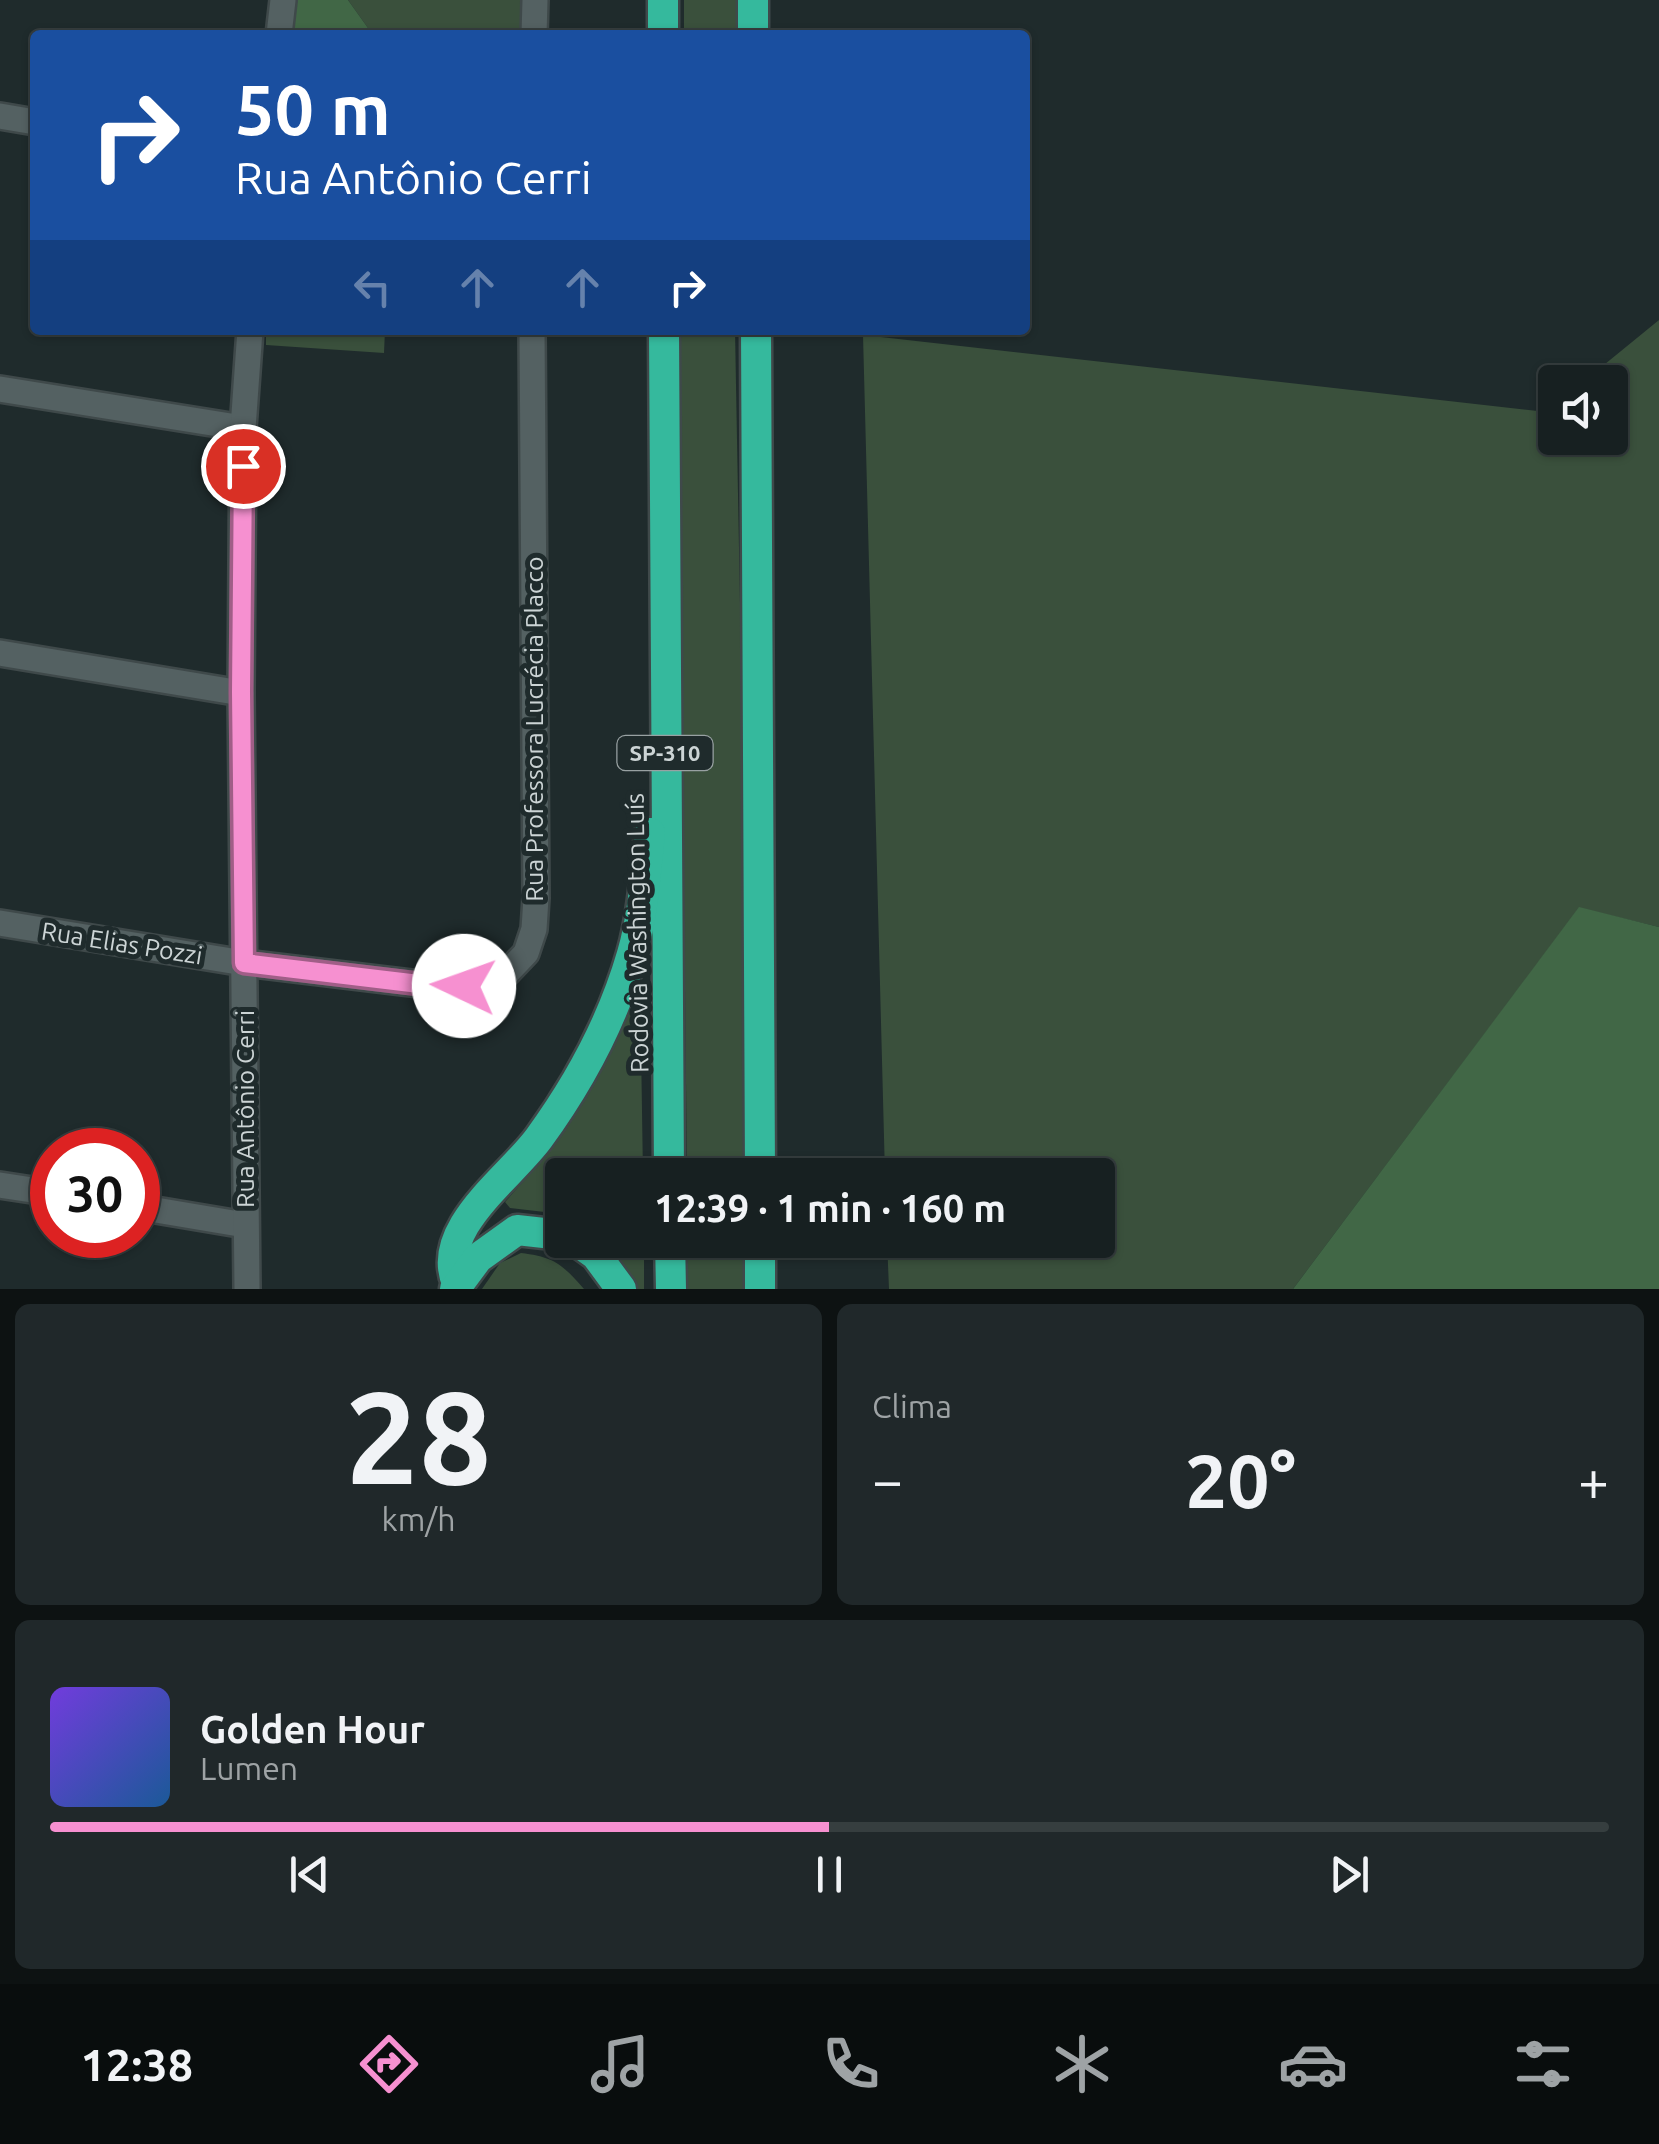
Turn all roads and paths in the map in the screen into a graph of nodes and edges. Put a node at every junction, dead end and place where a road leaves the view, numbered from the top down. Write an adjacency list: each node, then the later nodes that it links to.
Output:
1 (283, 0): 5 (street)
2 (534, 0): 6 (street)
3 (663, 0): 7 (highway)
4 (753, 0): 8 (highway)
5 (279, 30)
6 (534, 30)
7 (663, 30)
8 (753, 30)
9 (0, 116): 10 (street)
10 (30, 121)
11 (250, 335): 16 (street, Rua Antônio Cerri)
12 (532, 335): 21 (street, Rua Professora Lucrécia Placco)
13 (664, 335): 18 (highway, Rodovia Washington Luís / SP-310)
14 (756, 335): 23 (highway)
15 (0, 389): 16 (street)
16 (243, 428): 19 (street, Rua Antônio Cerri)
17 (0, 653): 19 (street)
18 (664, 662): 22 (highway, Rodovia Washington Luís / SP-310); 32 (highway)
19 (241, 692): 21 (street, Rua Antônio Cerri)
20 (0, 923): 21 (street, Rua Elias Pozzi)
21 (244, 963): 27 (street, Rua Antônio Cerri)
22 (670, 1158)
23 (760, 1158)
24 (0, 1185): 25 (street)
25 (30, 1190)
26 (160, 1211): 27 (street)
27 (245, 1225): 33 (street, Rua Antônio Cerri)
28 (545, 1231): 32 (highway)
29 (598, 1258): 34 (highway)
30 (670, 1258): 35 (highway)
31 (760, 1258): 36 (highway)
32 (456, 1286)
33 (247, 1289)
34 (621, 1289)
35 (671, 1289)
36 (760, 1289)

